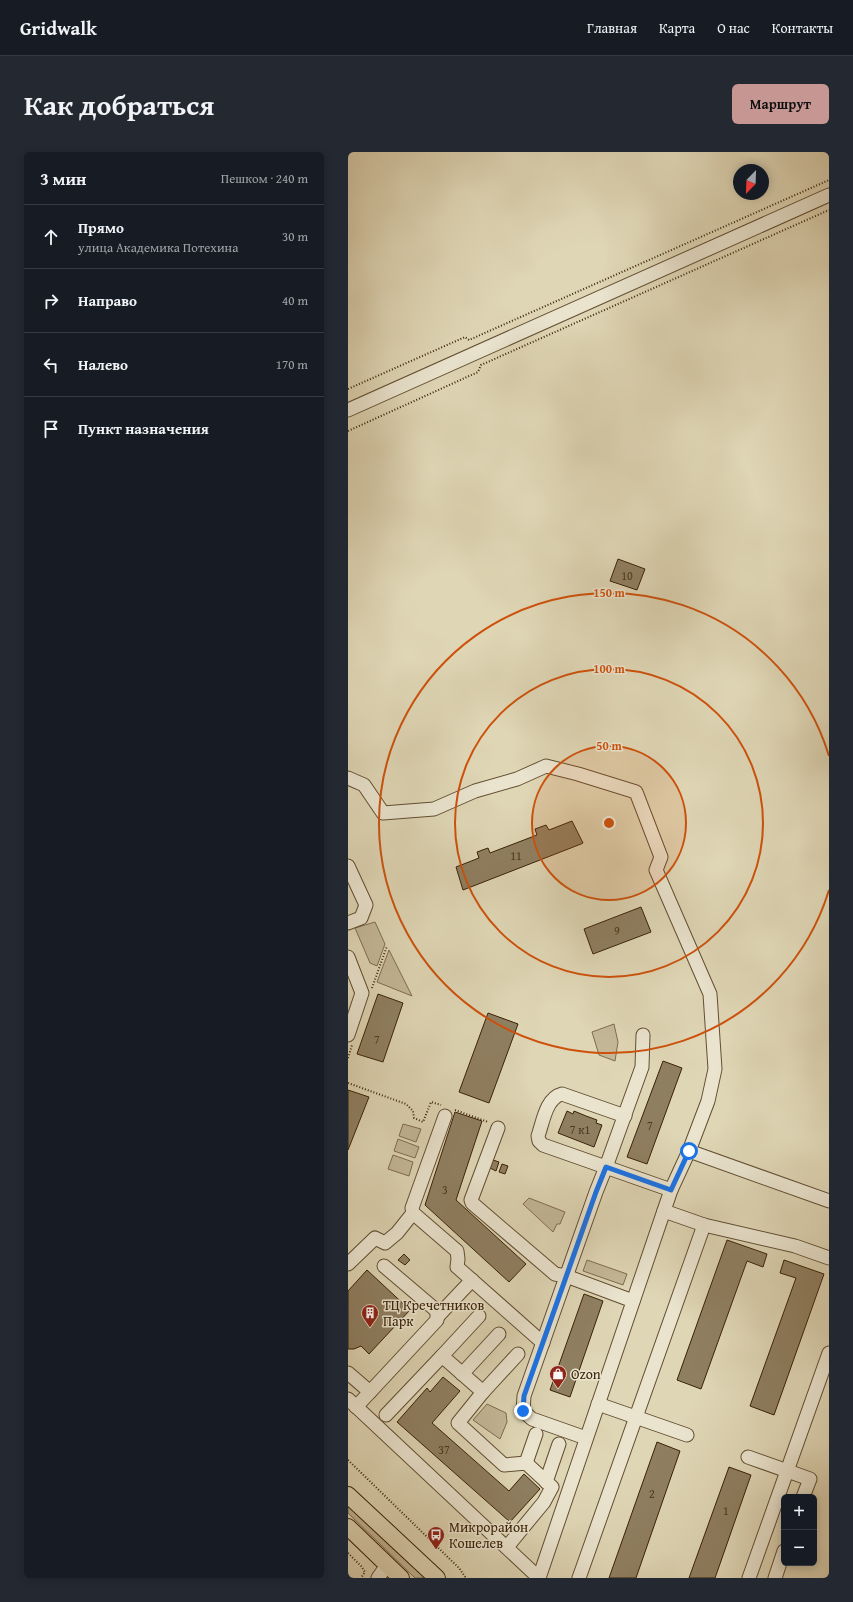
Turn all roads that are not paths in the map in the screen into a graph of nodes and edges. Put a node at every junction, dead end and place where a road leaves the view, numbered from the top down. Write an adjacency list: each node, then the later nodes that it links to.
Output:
1 (829, 195): 2 (street)
2 (348, 410)
3 (348, 778): 13 (street)
4 (348, 866): 5 (street)
5 (348, 923)
6 (348, 957): 7 (street)
7 (352, 1011): 8 (street)
8 (348, 1035)
9 (643, 1035): 11 (street)
10 (448, 1111): 18 (street)
11 (625, 1116): 14 (street); 14 (street)
12 (494, 1126): 23 (street)
13 (689, 1151): 15 (street); 16 (street)
14 (606, 1167): 15 (street); 23 (street)
15 (671, 1190): 17 (street)
16 (829, 1201)
17 (664, 1211): 19 (street); 25 (street)
18 (412, 1214): 21 (street); 24 (street)
19 (704, 1225): 20 (street); 40 (street)
20 (829, 1258)
21 (348, 1264)
22 (384, 1266): 26 (street)
23 (566, 1276): 25 (street); 29 (street)
24 (472, 1280): 26 (street); 29 (street)
25 (633, 1301): 38 (street)
26 (438, 1316): 35 (street)
27 (478, 1316): 32 (street)
28 (498, 1334): 34 (street)
29 (543, 1343): 43 (street)
30 (829, 1353): 47 (street)
31 (518, 1354): 36 (street)
32 (442, 1356): 34 (street); 39 (street)
33 (348, 1373): 35 (street)
34 (462, 1374): 36 (street)
35 (370, 1392): 37 (street)
36 (483, 1392): 46 (street)
37 (352, 1403): 52 (street)
38 (598, 1404): 40 (street); 43 (street)
39 (386, 1415)
40 (636, 1418): 42 (street); 58 (street)
41 (536, 1434): 46 (street)
42 (686, 1435)
43 (586, 1438): 57 (street)
44 (559, 1444): 48 (street)
45 (748, 1457): 47 (street)
46 (526, 1463): 48 (street)
47 (787, 1471): 49 (street); 59 (street)
48 (546, 1482): 52 (street)
49 (804, 1494)
50 (348, 1495): 56 (main road)
51 (348, 1527): 54 (main road)
52 (507, 1547): 57 (street)
53 (781, 1560): 60 (street)
54 (383, 1572): 55 (main road)
55 (401, 1578)
56 (437, 1578)
57 (539, 1578)
58 (579, 1578)
59 (749, 1578)
60 (775, 1578)

